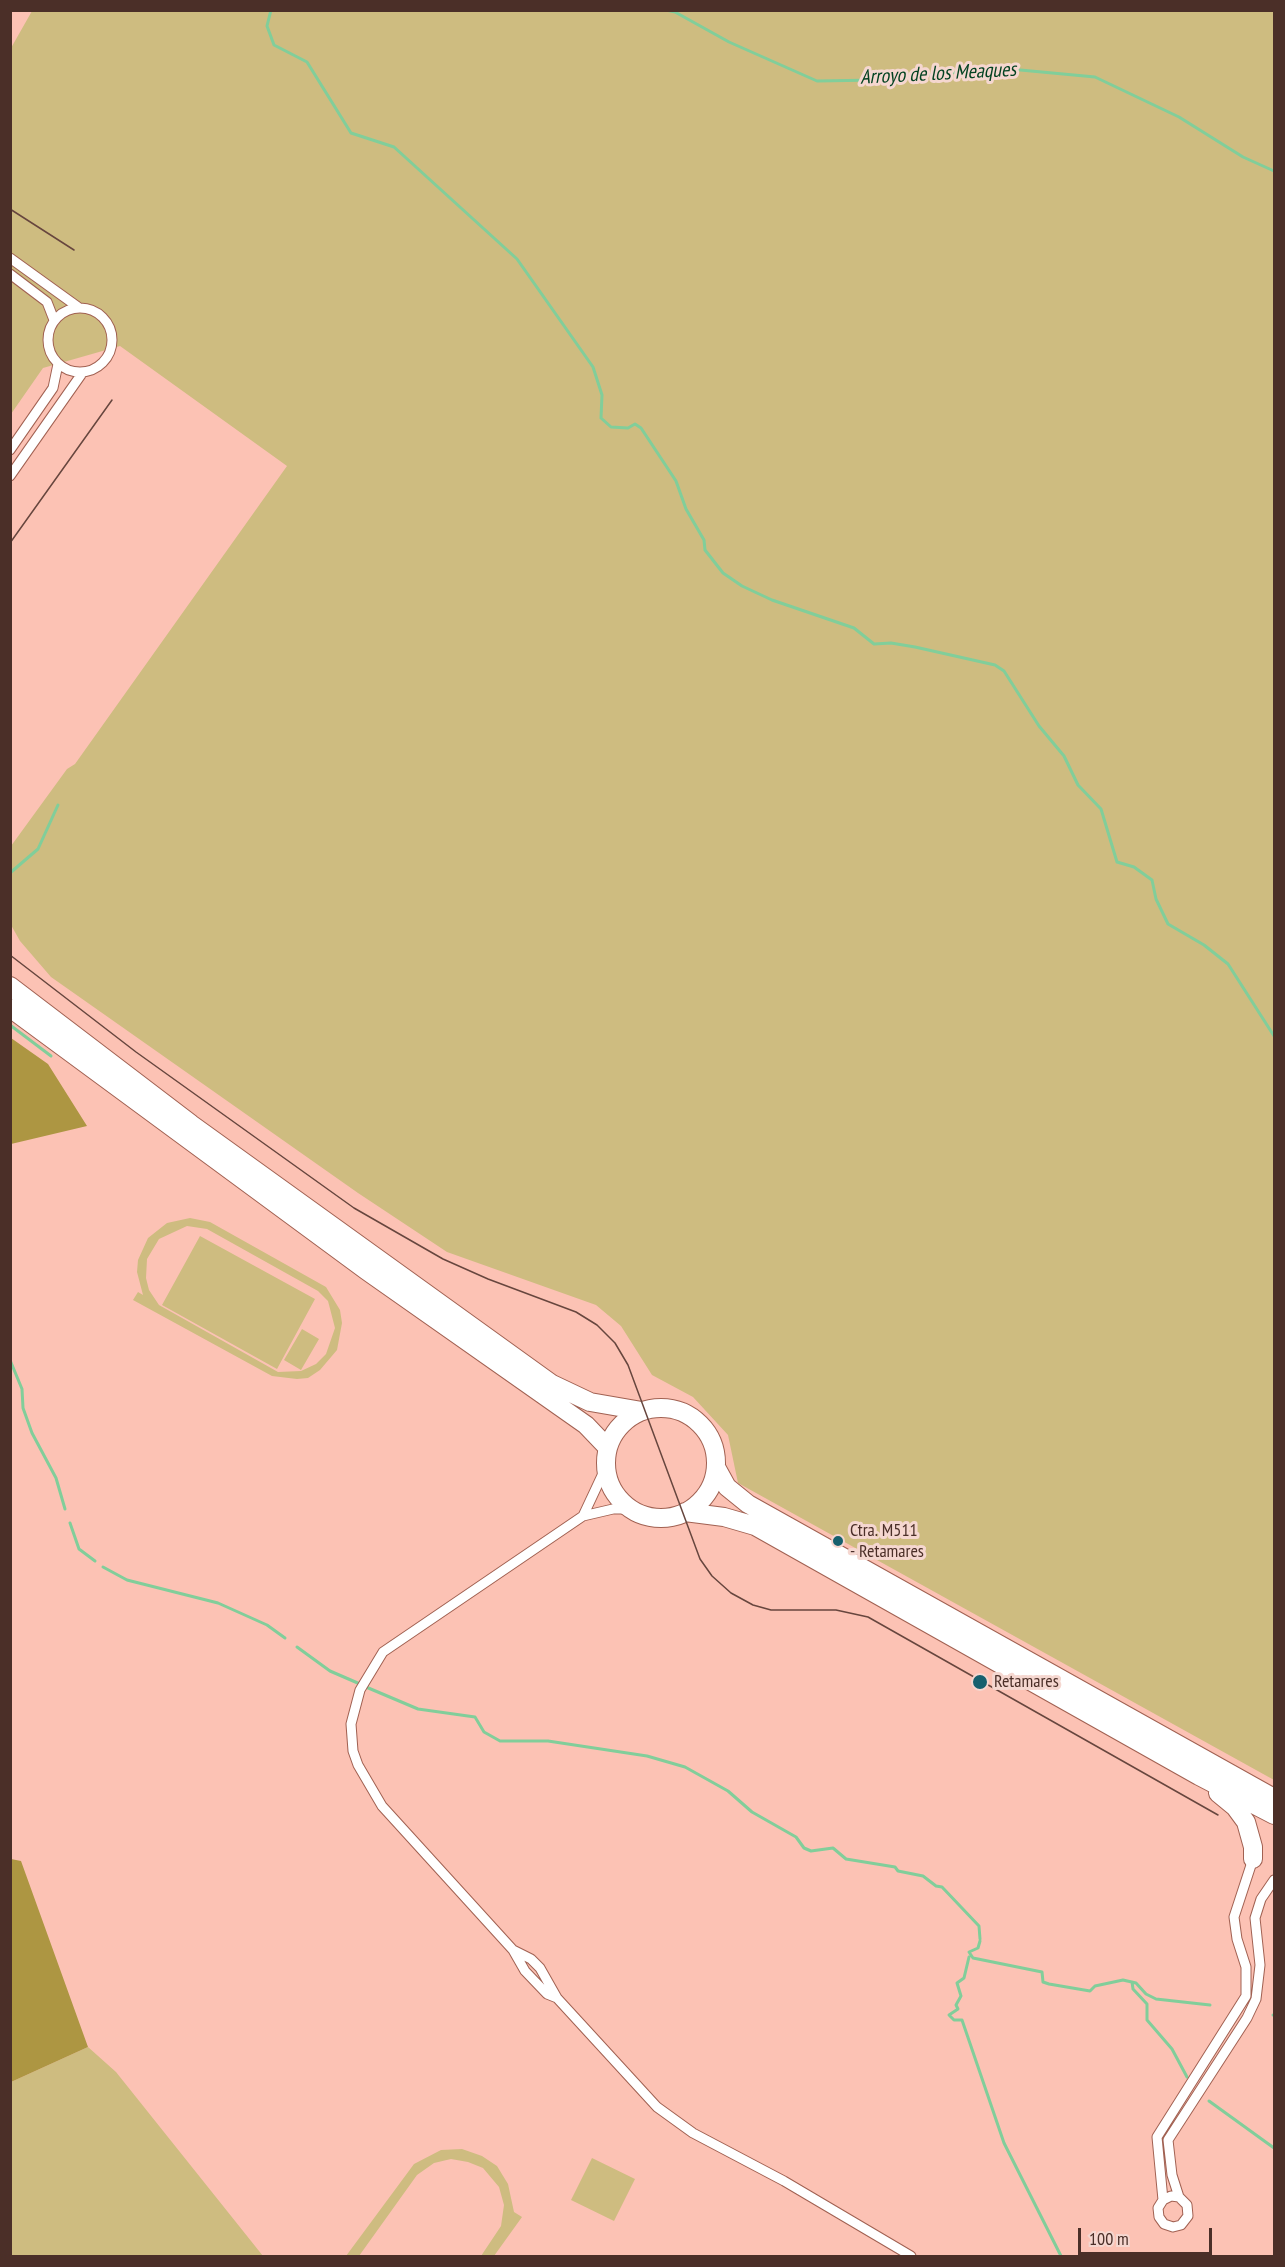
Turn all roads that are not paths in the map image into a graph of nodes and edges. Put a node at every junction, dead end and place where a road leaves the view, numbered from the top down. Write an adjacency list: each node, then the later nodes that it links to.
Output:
1 (10, 258): 3 (street)
2 (10, 274): 4 (street)
3 (78, 307): 4 (street); 6 (street)
4 (54, 320): 5 (street)
5 (58, 364): 6 (street); 7 (street)
6 (83, 372): 8 (street)
7 (10, 450)
8 (10, 476)
9 (13, 992): 11 (highway); 12 (highway)
10 (10, 1015): 11 (highway)
11 (65, 1050): 13 (highway)
12 (642, 1411): 13 (highway); 15 (highway)
13 (608, 1448): 14 (highway)
14 (606, 1467): 16 (highway); 18 (street)
15 (716, 1467): 17 (highway); 20 (highway)
16 (632, 1509): 17 (highway); 18 (street)
17 (686, 1512): 19 (highway)
18 (583, 1516): 28 (street)
19 (1199, 1776): 21 (highway); 22 (highway)
20 (1275, 1798)
21 (1275, 1815)
22 (1253, 1859): 24 (street)
23 (1275, 1880): 25 (street)
24 (1157, 2137): 25 (street); 27 (street)
25 (1168, 2140): 26 (street)
26 (1179, 2198): 27 (street); 27 (street)
27 (1163, 2200)
28 (911, 2256)

